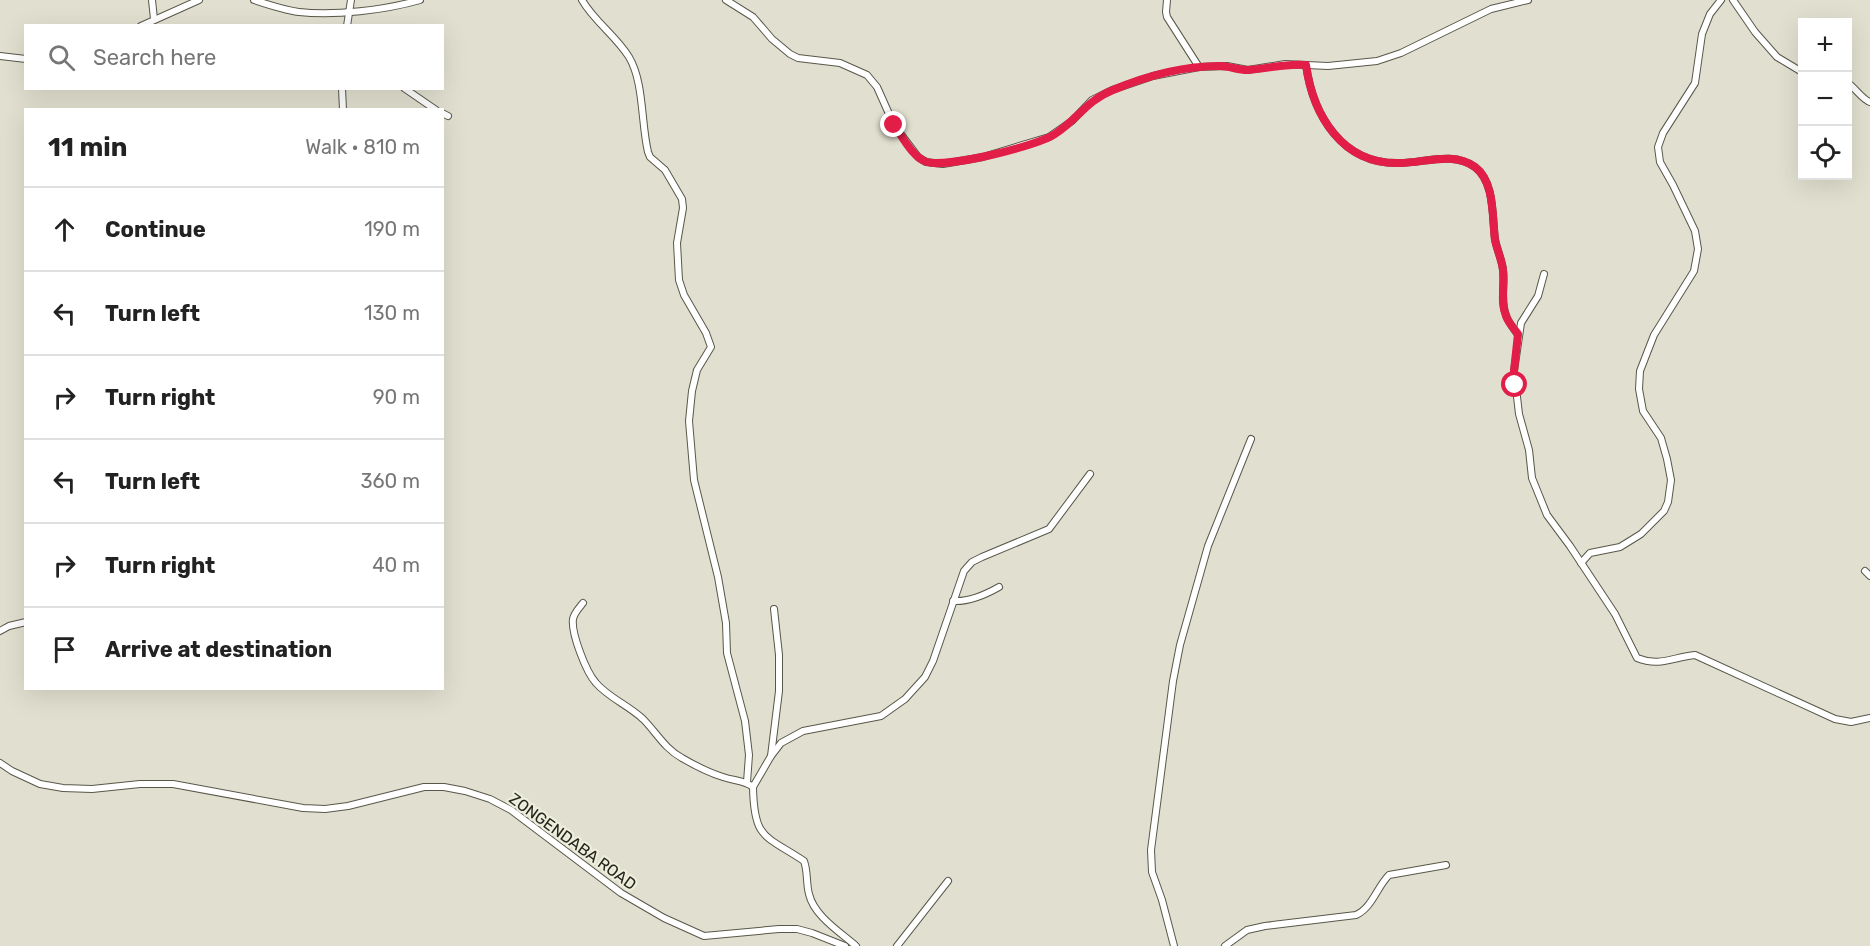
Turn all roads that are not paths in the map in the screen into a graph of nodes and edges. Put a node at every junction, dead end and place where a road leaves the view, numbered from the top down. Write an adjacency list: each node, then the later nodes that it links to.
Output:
1 (152, 0): 13 (street)
2 (199, 0): 13 (street)
3 (254, 0): 12 (street)
4 (351, 0): 12 (street)
5 (420, 0): 12 (street)
6 (582, 0): 41 (street)
7 (726, 0): 19 (street)
8 (1167, 0): 19 (street)
9 (1528, 0): 18 (street)
10 (1722, 0): 31 (street)
11 (1733, 0): 20 (street)
12 (349, 10): 15 (street)
13 (154, 19): 14 (street)
14 (145, 24)
15 (347, 24)
16 (0, 56): 17 (street)
17 (24, 59)
18 (1306, 65): 19 (street); 28 (street)
19 (1199, 67)
20 (1798, 69)
21 (1852, 86): 24 (street)
22 (342, 90): 25 (street)
23 (407, 90): 26 (street)
24 (1870, 102)
25 (343, 108)
26 (433, 108)
27 (1544, 274): 28 (street)
28 (1518, 334): 31 (street)
29 (1251, 439): 48 (street)
30 (1090, 474): 33 (street)
31 (1581, 563): 38 (street)
32 (999, 587): 33 (street)
33 (953, 601): 39 (street)
34 (583, 603): 41 (street)
35 (774, 609): 39 (street)
36 (24, 622): 37 (street)
37 (0, 631)
38 (1870, 718)
39 (771, 756): 42 (street)
40 (0, 763): 45 (street, ZONGENDABA ROAD)
41 (747, 782): 42 (street)
42 (753, 787): 46 (street)
43 (1446, 865): 49 (street)
44 (948, 881): 47 (street)
45 (845, 946)
46 (856, 946)
47 (897, 946)
48 (1174, 946)
49 (1225, 946)

